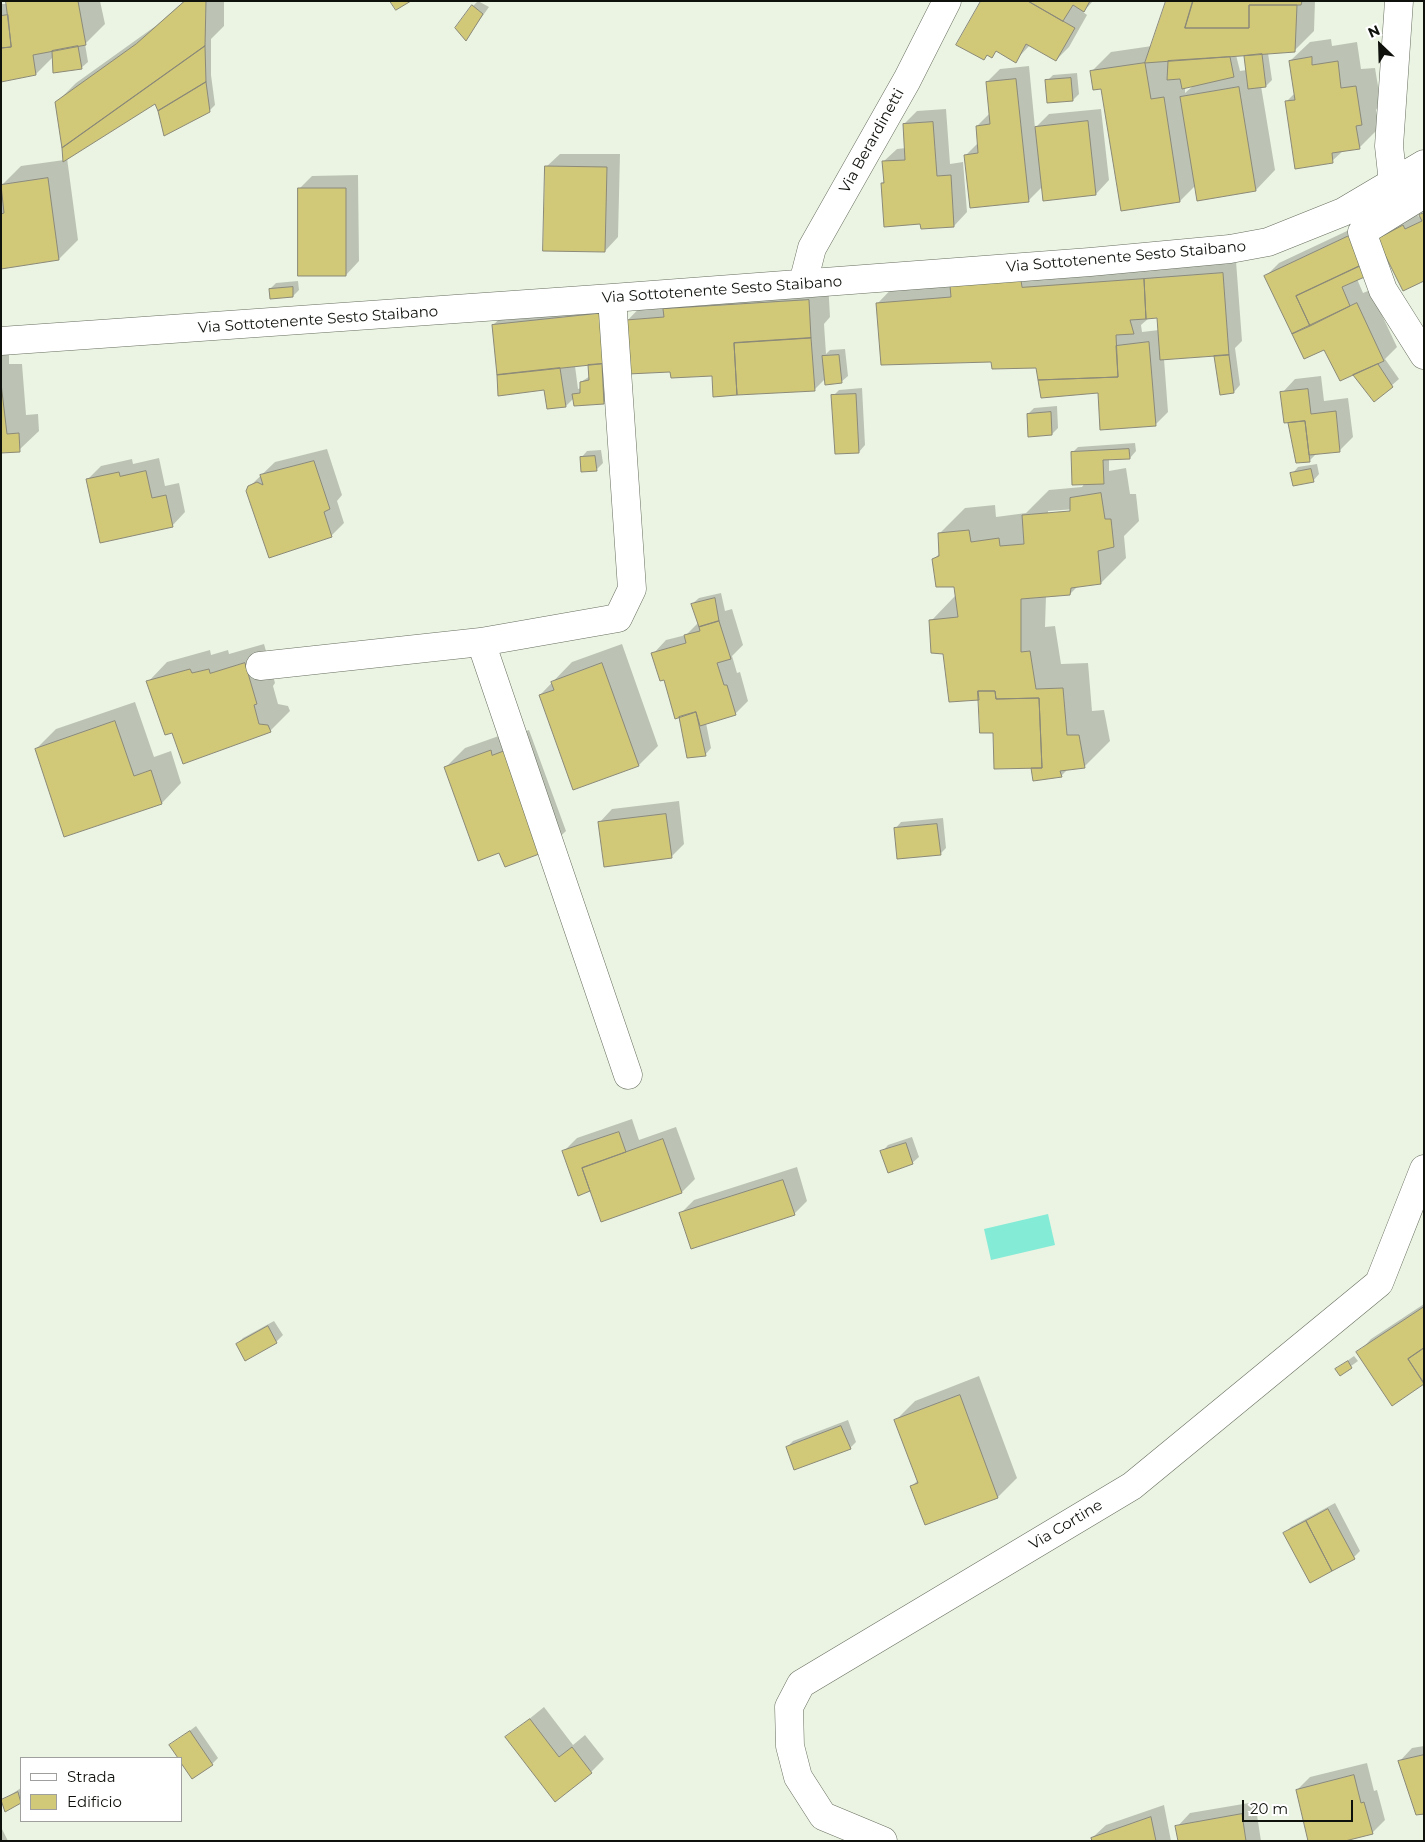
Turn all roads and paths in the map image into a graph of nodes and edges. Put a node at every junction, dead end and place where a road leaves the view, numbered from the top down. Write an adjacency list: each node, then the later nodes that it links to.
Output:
1 (947, 1): 6 (street, Via Berardinetti)
2 (1399, 1): 4 (street)
3 (1424, 164): 4 (street, Via Sottotenente Sesto Staibano)
4 (1393, 182): 6 (street, Via Sottotenente Sesto Staibano)
5 (1424, 194): 9 (street)
6 (803, 283): 7 (street, Via Sottotenente Sesto Staibano)
7 (612, 298): 8 (street, Via Sottotenente Sesto Staibano); 10 (street)
8 (1, 341)
9 (1424, 355)
10 (481, 642): 11 (street); 12 (street)
11 (260, 666)
12 (628, 1074)
13 (1424, 1169): 14 (street, Via Cortine)
14 (883, 1841)

